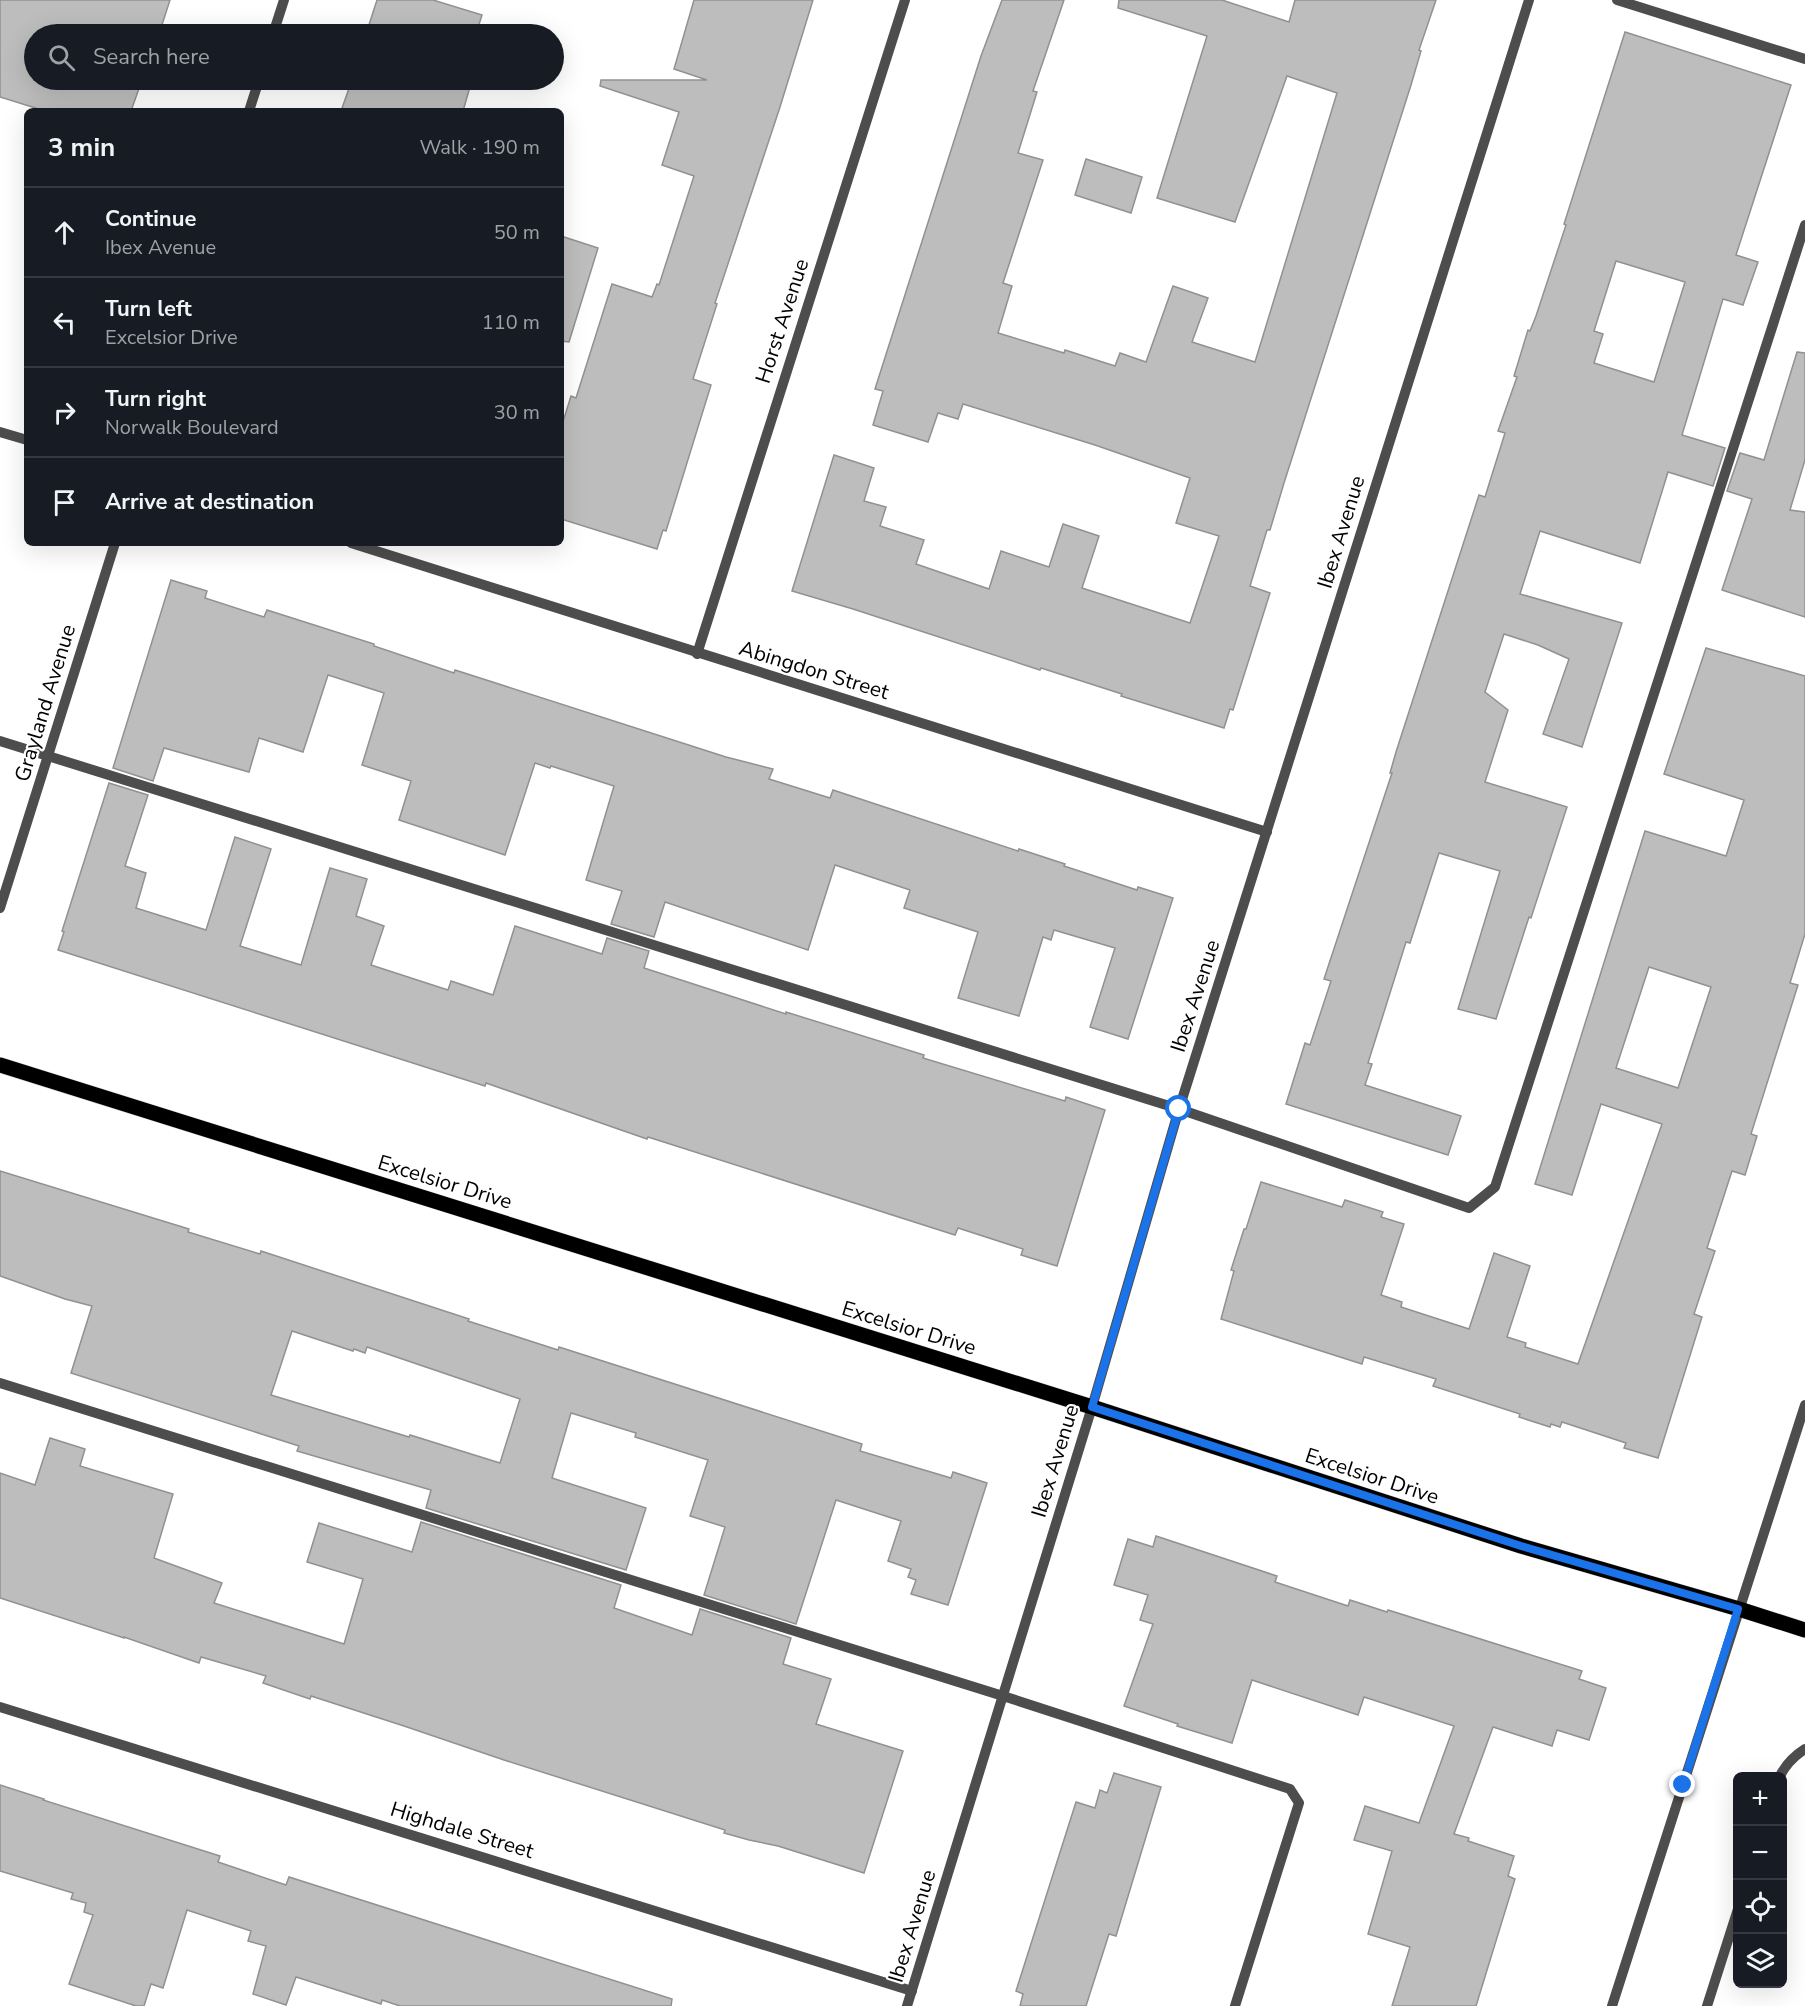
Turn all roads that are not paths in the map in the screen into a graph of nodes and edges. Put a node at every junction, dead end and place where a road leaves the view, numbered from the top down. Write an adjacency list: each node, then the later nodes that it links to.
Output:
1 (284, 0): 5 (street)
2 (905, 0): 14 (street, Horst Avenue)
3 (1529, 0): 17 (street, Ibex Avenue)
4 (1617, 0): 6 (street)
5 (276, 24)
6 (1805, 59)
7 (256, 90): 8 (street)
8 (250, 108)
9 (1805, 225): 20 (street)
10 (0, 432): 11 (street)
11 (24, 439)
12 (114, 546): 16 (street, Grayland Avenue)
13 (360, 546): 14 (street, Abingdon Street)
14 (697, 654): 17 (street, Abingdon Street)
15 (0, 741): 16 (street)
16 (49, 757): 18 (street, Grayland Avenue); 20 (street)
17 (1267, 832): 20 (street, Ibex Avenue)
18 (0, 908)
19 (0, 1065): 23 (main road, Excelsior Drive)
20 (1179, 1109): 23 (street, Ibex Avenue)
21 (0, 1383): 26 (street)
22 (1805, 1405): 24 (street)
23 (1092, 1407): 24 (main road, Excelsior Drive); 26 (street, Ibex Avenue)
24 (1738, 1609): 25 (main road, Excelsior Drive); 34 (street)
25 (1805, 1630)
26 (1003, 1696): 31 (street, Ibex Avenue); 33 (street)
27 (0, 1707): 31 (street, Highdale Street)
28 (1805, 1749): 29 (street)
29 (1782, 1772)
30 (1733, 1922): 35 (street)
31 (912, 1991): 32 (street, Ibex Avenue)
32 (907, 2006)
33 (1235, 2006)
34 (1612, 2006)
35 (1707, 2006)

